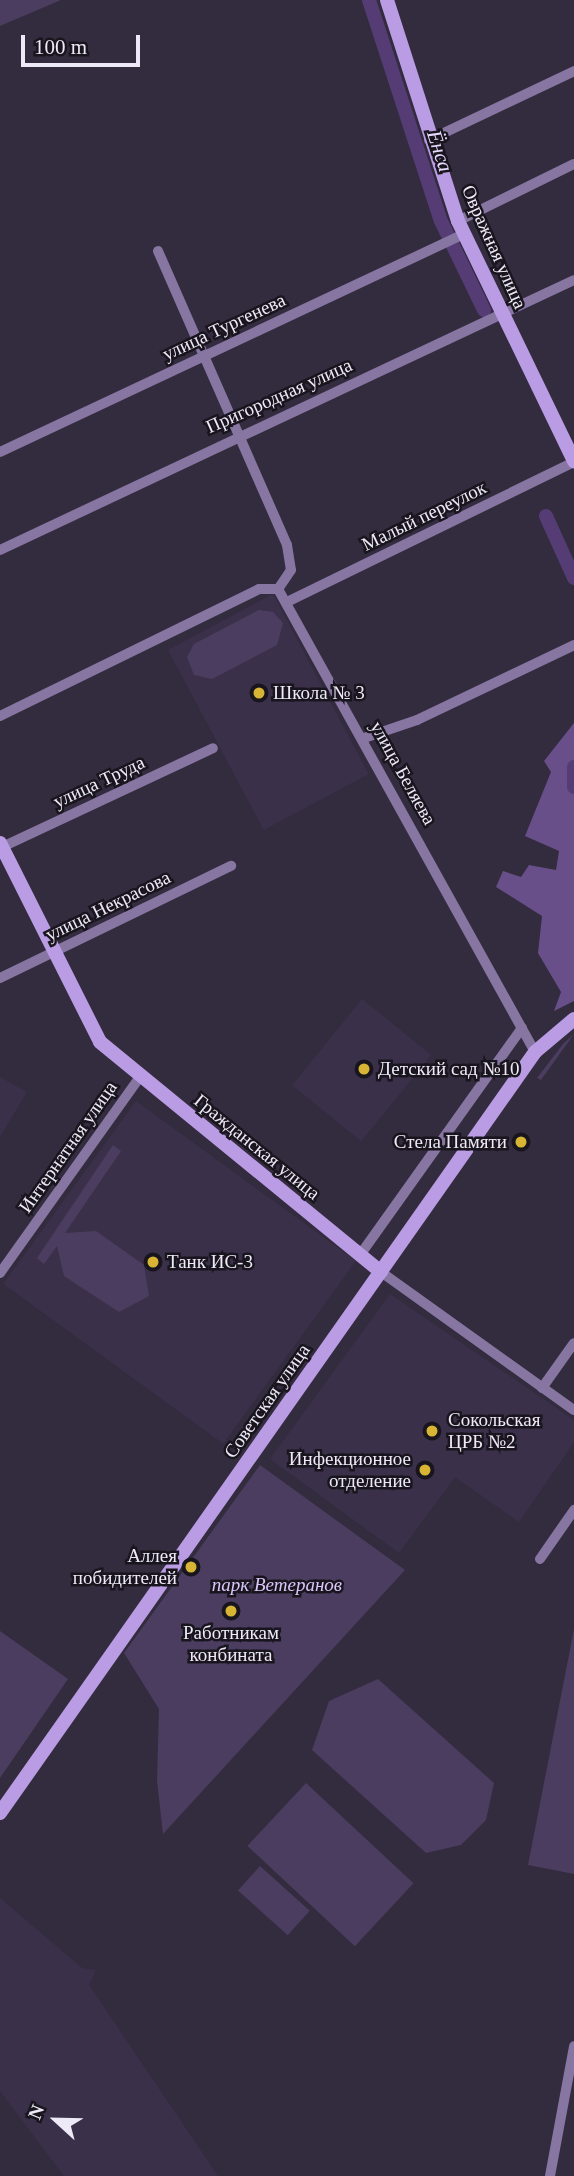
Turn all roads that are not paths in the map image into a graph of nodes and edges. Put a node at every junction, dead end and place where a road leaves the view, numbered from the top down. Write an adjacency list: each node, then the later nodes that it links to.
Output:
1 (387, 0): 3 (street, Овражная улица)
2 (574, 71): 3 (street)
3 (429, 140): 5 (street, Овражная улица)
4 (574, 164): 5 (street, улица Тургенева)
5 (461, 228): 8 (street, Овражная улица); 9 (street, улица Тургенева)
6 (158, 251): 9 (street)
7 (574, 280): 8 (street, Пригородная улица)
8 (503, 315): 10 (street, Пригородная улица); 12 (street, Овражная улица)
9 (202, 357): 10 (street); 11 (street, улица Тургенева)
10 (235, 434): 13 (street, Пригородная улица); 14 (street)
11 (0, 452)
12 (574, 461): 15 (street, Малый переулок)
13 (0, 550)
14 (278, 589): 15 (street, улица Беляева); 17 (street)
15 (289, 601): 18 (street, улица Беляева)
16 (574, 645): 18 (street)
17 (0, 716)
18 (364, 738): 25 (street, улица Беляева)
19 (213, 748): 20 (street, улица Труда)
20 (1, 846): 22 (street, Гражданская улица)
21 (231, 866): 22 (street, улица Некрасова)
22 (53, 952): 23 (street, улица Некрасова); 27 (street, Гражданская улица)
23 (0, 978)
24 (574, 1019): 26 (street, Советская улица)
25 (522, 1028): 26 (street, улица Беляева); 28 (street)
26 (535, 1052): 29 (street, Советская улица)
27 (140, 1077): 28 (street, Гражданская улица); 30 (street, Интернатная улица)
28 (360, 1255): 29 (street, Гражданская улица)
29 (381, 1272): 32 (street, Гражданская улица); 36 (street, Советская улица)
30 (0, 1273)
31 (574, 1343): 32 (street)
32 (542, 1388): 33 (street, Гражданская улица)
33 (574, 1410)
34 (574, 1510): 35 (street)
35 (540, 1559)
36 (0, 1812)
37 (574, 2046): 38 (street)
38 (551, 2176)

